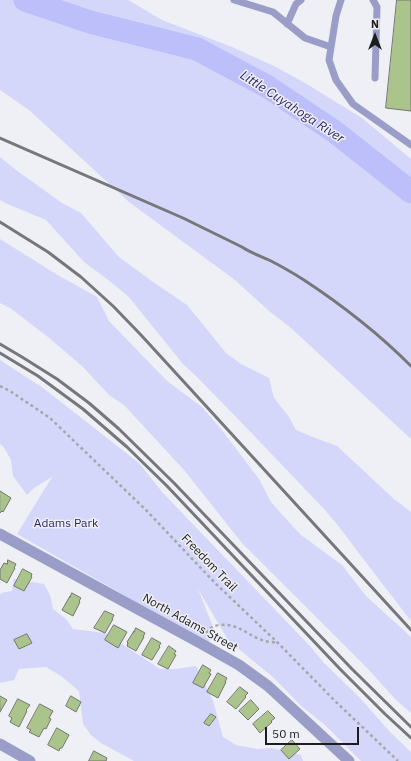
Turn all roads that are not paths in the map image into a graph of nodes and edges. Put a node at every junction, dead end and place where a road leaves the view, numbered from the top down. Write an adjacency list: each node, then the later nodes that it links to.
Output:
1 (234, 0): 5 (lane)
2 (341, 0): 6 (lane)
3 (373, 0): 7 (lane)
4 (297, 1): 5 (lane)
5 (287, 24): 6 (lane)
6 (331, 47): 8 (lane)
7 (375, 78)
8 (411, 145)
9 (0, 534): 12 (street, North Adams Street)
10 (0, 744): 11 (street)
11 (30, 761)
12 (349, 761)

